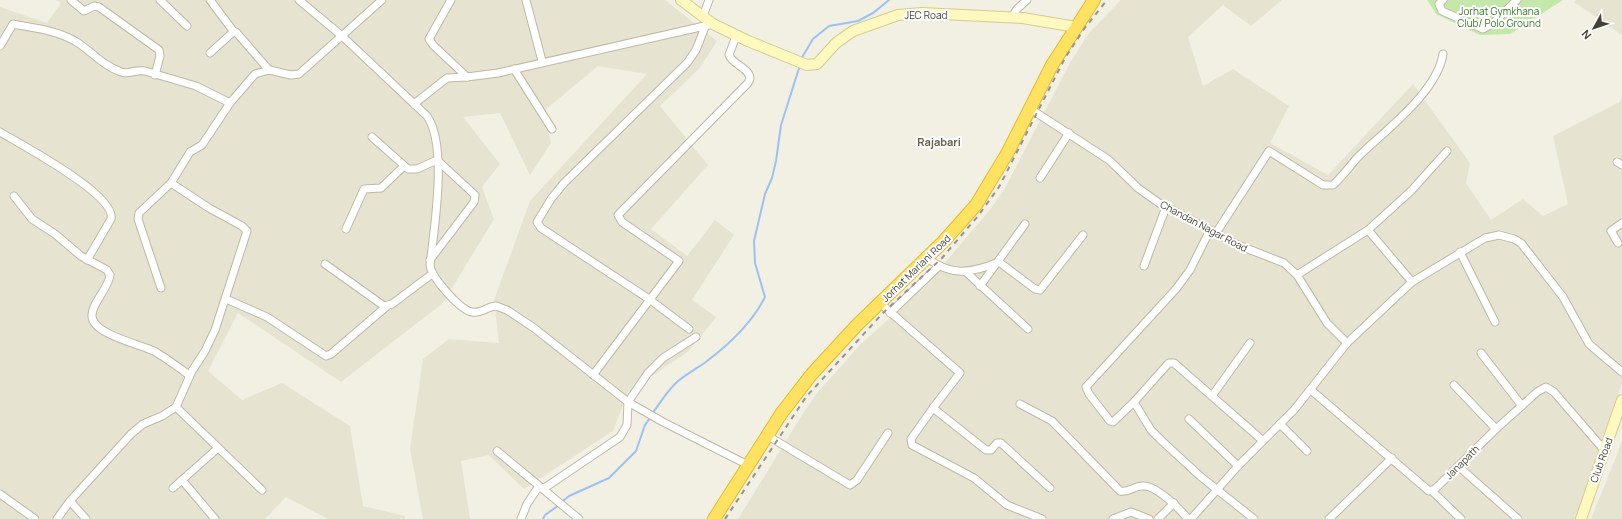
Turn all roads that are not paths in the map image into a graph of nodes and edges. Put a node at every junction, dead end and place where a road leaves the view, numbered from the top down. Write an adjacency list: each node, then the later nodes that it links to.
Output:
1 (71, 0): 28 (street)
2 (160, 0): 17 (street)
3 (210, 0): 19 (street)
4 (299, 0): 20 (street)
5 (382, 0): 20 (street)
6 (451, 0): 29 (street)
7 (526, 0): 25 (street)
8 (681, 0): 14 (street, JEC Road)
9 (709, 0): 14 (street)
10 (1027, 0): 15 (street)
11 (1094, 0): 18 (highway, Jorhat Mariani Road)
12 (1443, 0): 13 (street)
13 (1517, 0)
14 (703, 16): 16 (street, JEC Road)
15 (1012, 18): 18 (street, JEC Road); 21 (street, JEC Road)
16 (709, 25): 21 (street, JEC Road); 25 (street); 66 (street)
17 (187, 26)
18 (1076, 27): 32 (highway, Jorhat Mariani Road)
19 (234, 32): 23 (street); 27 (street)
20 (342, 36): 27 (street); 31 (street)
21 (736, 36): 66 (street)
22 (0, 46): 28 (street)
23 (210, 53)
24 (1443, 54): 48 (street)
25 (542, 61): 26 (street)
26 (514, 69): 29 (street); 33 (street)
27 (269, 70): 30 (street)
28 (155, 75): 30 (street)
29 (468, 77): 31 (street)
30 (230, 103): 41 (street)
31 (414, 104): 38 (street)
32 (1029, 108): 35 (street, Chandan Nagar Road); 52 (highway, Jorhat Mariani Road)
33 (552, 129)
34 (0, 132): 53 (street)
35 (1069, 133): 40 (street); 43 (street, Chandan Nagar Road)
36 (372, 137): 39 (street)
37 (1447, 151): 47 (street)
38 (437, 160): 39 (street); 54 (street); 54 (street)
39 (404, 166): 46 (street)
40 (1040, 178)
41 (171, 183): 64 (street); 65 (street)
42 (14, 196): 53 (street)
43 (1166, 207): 48 (street, Chandan Nagar Road); 58 (street)
44 (1025, 224): 55 (street)
45 (1622, 224): 50 (street)
46 (346, 229)
47 (1368, 230): 61 (street); 62 (street)
48 (1213, 231): 61 (street, Chandan Nagar Road); 85 (street)
49 (1083, 235): 55 (street)
50 (1618, 244)
51 (1460, 252): 62 (street); 70 (street); 77 (street)
52 (927, 258): 57 (street); 67 (highway, Jorhat Mariani Road)
53 (87, 260): 78 (street)
54 (430, 260): 60 (street)
55 (999, 262): 59 (street); 63 (street)
56 (326, 264): 68 (street)
57 (939, 266): 59 (street); 69 (street)
58 (1144, 266)
59 (966, 272): 63 (street)
60 (432, 274): 68 (street); 79 (street)
61 (1297, 275): 75 (street, Chandan Nagar Road)
62 (1412, 282): 75 (street)
63 (980, 286): 72 (street)
64 (161, 288)
65 (226, 299): 68 (street); 78 (street)
66 (649, 299): 71 (street); 79 (street)
67 (880, 303): 69 (street); 94 (highway, Jorhat Mariani Road)
68 (387, 306)
69 (890, 313): 89 (street)
70 (1495, 322)
71 (689, 329)
72 (1028, 330)
73 (696, 337): 84 (street)
74 (1250, 343): 82 (street)
75 (1347, 343): 81 (street)
76 (1481, 353): 87 (street)
77 (1622, 372)
78 (189, 375): 88 (street)
79 (593, 375): 84 (street)
80 (1454, 385): 92 (street)
81 (1311, 390): 91 (street); 100 (street)
82 (1212, 396): 85 (street); 95 (street)
83 (1622, 400): 99 (street, Club Road)
84 (628, 402): 101 (street); 109 (street)
85 (1134, 402): 107 (street)
86 (1020, 404): 113 (street)
87 (1522, 406): 92 (street, Janapath); 99 (street, Janapath)
88 (176, 407): 96 (street); 112 (street)
89 (933, 408): 106 (street); 121 (street)
90 (1189, 419): 102 (street)
91 (1280, 424): 95 (street); 98 (street)
92 (1496, 429): 103 (street, Janapath)
93 (888, 433): 94 (street)
94 (768, 436): 101 (highway, Jorhat Mariani Road)
95 (1262, 440): 102 (street)
96 (218, 448): 104 (street); 108 (street)
97 (497, 450): 109 (street)
98 (1308, 451)
99 (1606, 451): 131 (street, Club Road)
100 (1392, 458): 110 (street); 128 (street)
101 (748, 465): 120 (highway, Jorhat Mariani Road)
102 (1238, 466): 107 (street)
103 (1458, 466): 110 (street, Janapath); 130 (street)
104 (182, 480): 105 (street); 118 (street)
105 (173, 488)
106 (1050, 488)
107 (1216, 489): 126 (street); 127 (street)
108 (262, 490)
109 (543, 490): 114 (street); 119 (street)
110 (1432, 491): 129 (street)
111 (0, 494): 115 (street)
112 (70, 501): 116 (street); 117 (street)
113 (1174, 503): 124 (street); 125 (street)
114 (576, 517)
115 (35, 519)
116 (57, 519)
117 (86, 519)
118 (215, 519)
119 (521, 519)
120 (714, 519)
121 (1042, 519)
122 (1113, 519): 123 (street)
123 (1149, 519)
124 (1158, 519)
125 (1188, 519)
126 (1191, 519)
127 (1254, 519)
128 (1329, 519)
129 (1461, 519)
130 (1518, 519)
131 (1581, 519)

